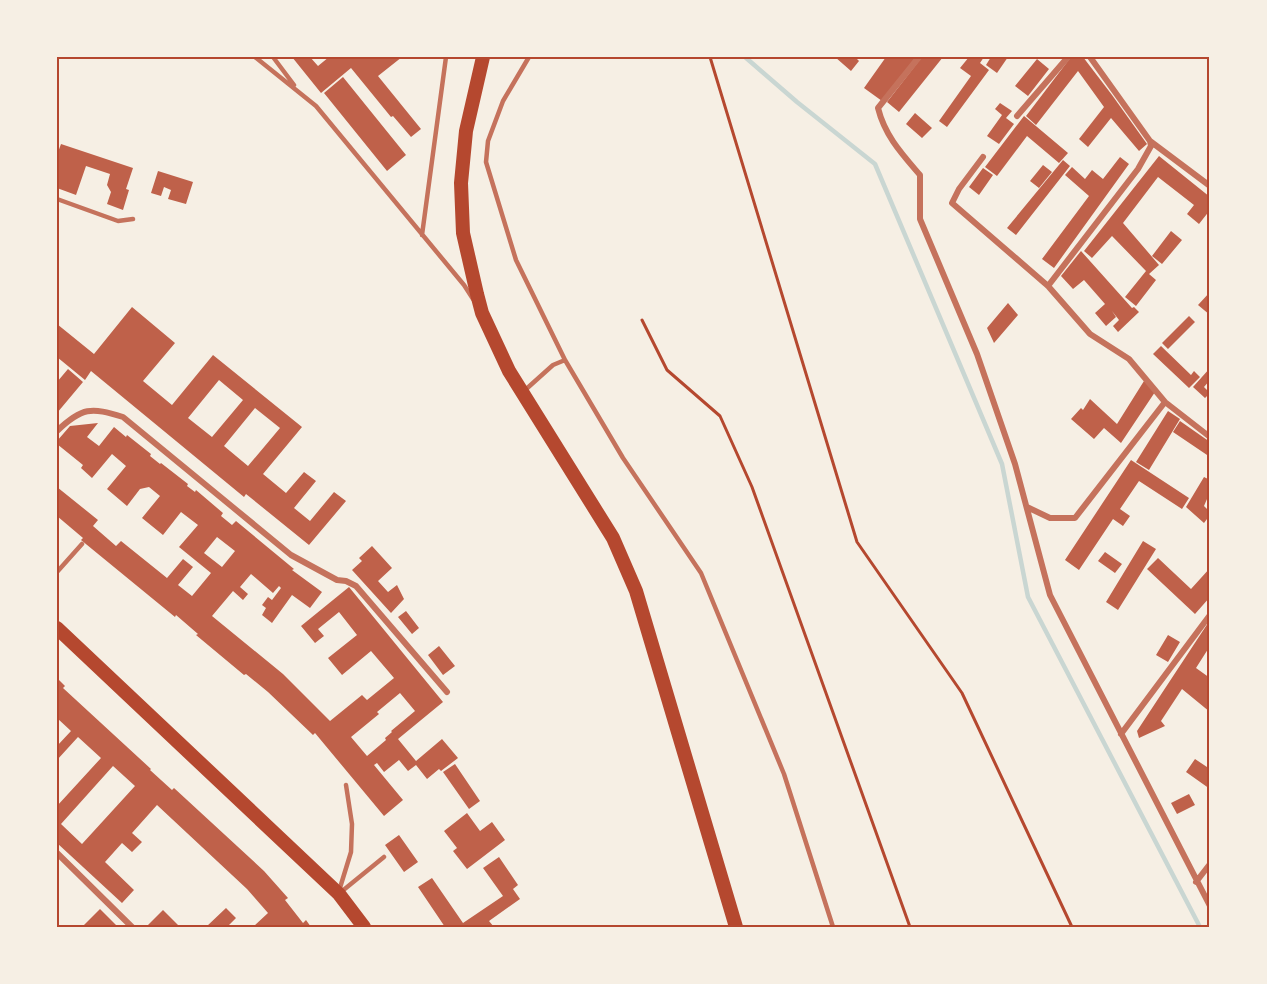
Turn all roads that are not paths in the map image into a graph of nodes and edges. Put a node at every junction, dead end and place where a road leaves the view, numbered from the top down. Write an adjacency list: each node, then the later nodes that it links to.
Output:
1 (255, 57): 9 (lane)
2 (273, 57): 9 (lane)
3 (446, 57): 16 (lane)
4 (483, 57): 18 (main road)
5 (529, 57): 19 (lane)
6 (919, 57): 24 (street)
7 (1068, 57): 10 (street)
8 (1090, 57): 11 (street)
9 (300, 92): 16 (lane)
10 (1017, 116)
11 (1150, 141): 13 (street); 17 (street)
12 (984, 156): 17 (street)
13 (1210, 186)
14 (57, 200): 15 (lane)
15 (133, 219)
16 (422, 235): 18 (lane)
17 (1048, 286): 21 (street)
18 (483, 313): 20 (main road)
19 (564, 360): 20 (lane); 41 (lane)
20 (522, 393): 40 (main road)
21 (1165, 402): 23 (street); 24 (street)
22 (57, 431): 29 (street)
23 (1210, 437)
24 (1027, 507): 30 (street)
25 (82, 543): 26 (lane)
26 (57, 572)
27 (1210, 615): 30 (street)
28 (57, 628): 36 (main road)
29 (447, 692)
30 (1120, 735): 35 (street)
31 (346, 785): 36 (lane)
32 (57, 853): 38 (street)
33 (384, 857): 36 (lane)
34 (1210, 864): 35 (street)
35 (1196, 882): 37 (street)
36 (339, 894): 39 (main road)
37 (1210, 906)
38 (132, 927)
39 (364, 927)
40 (736, 927)
41 (833, 927)

